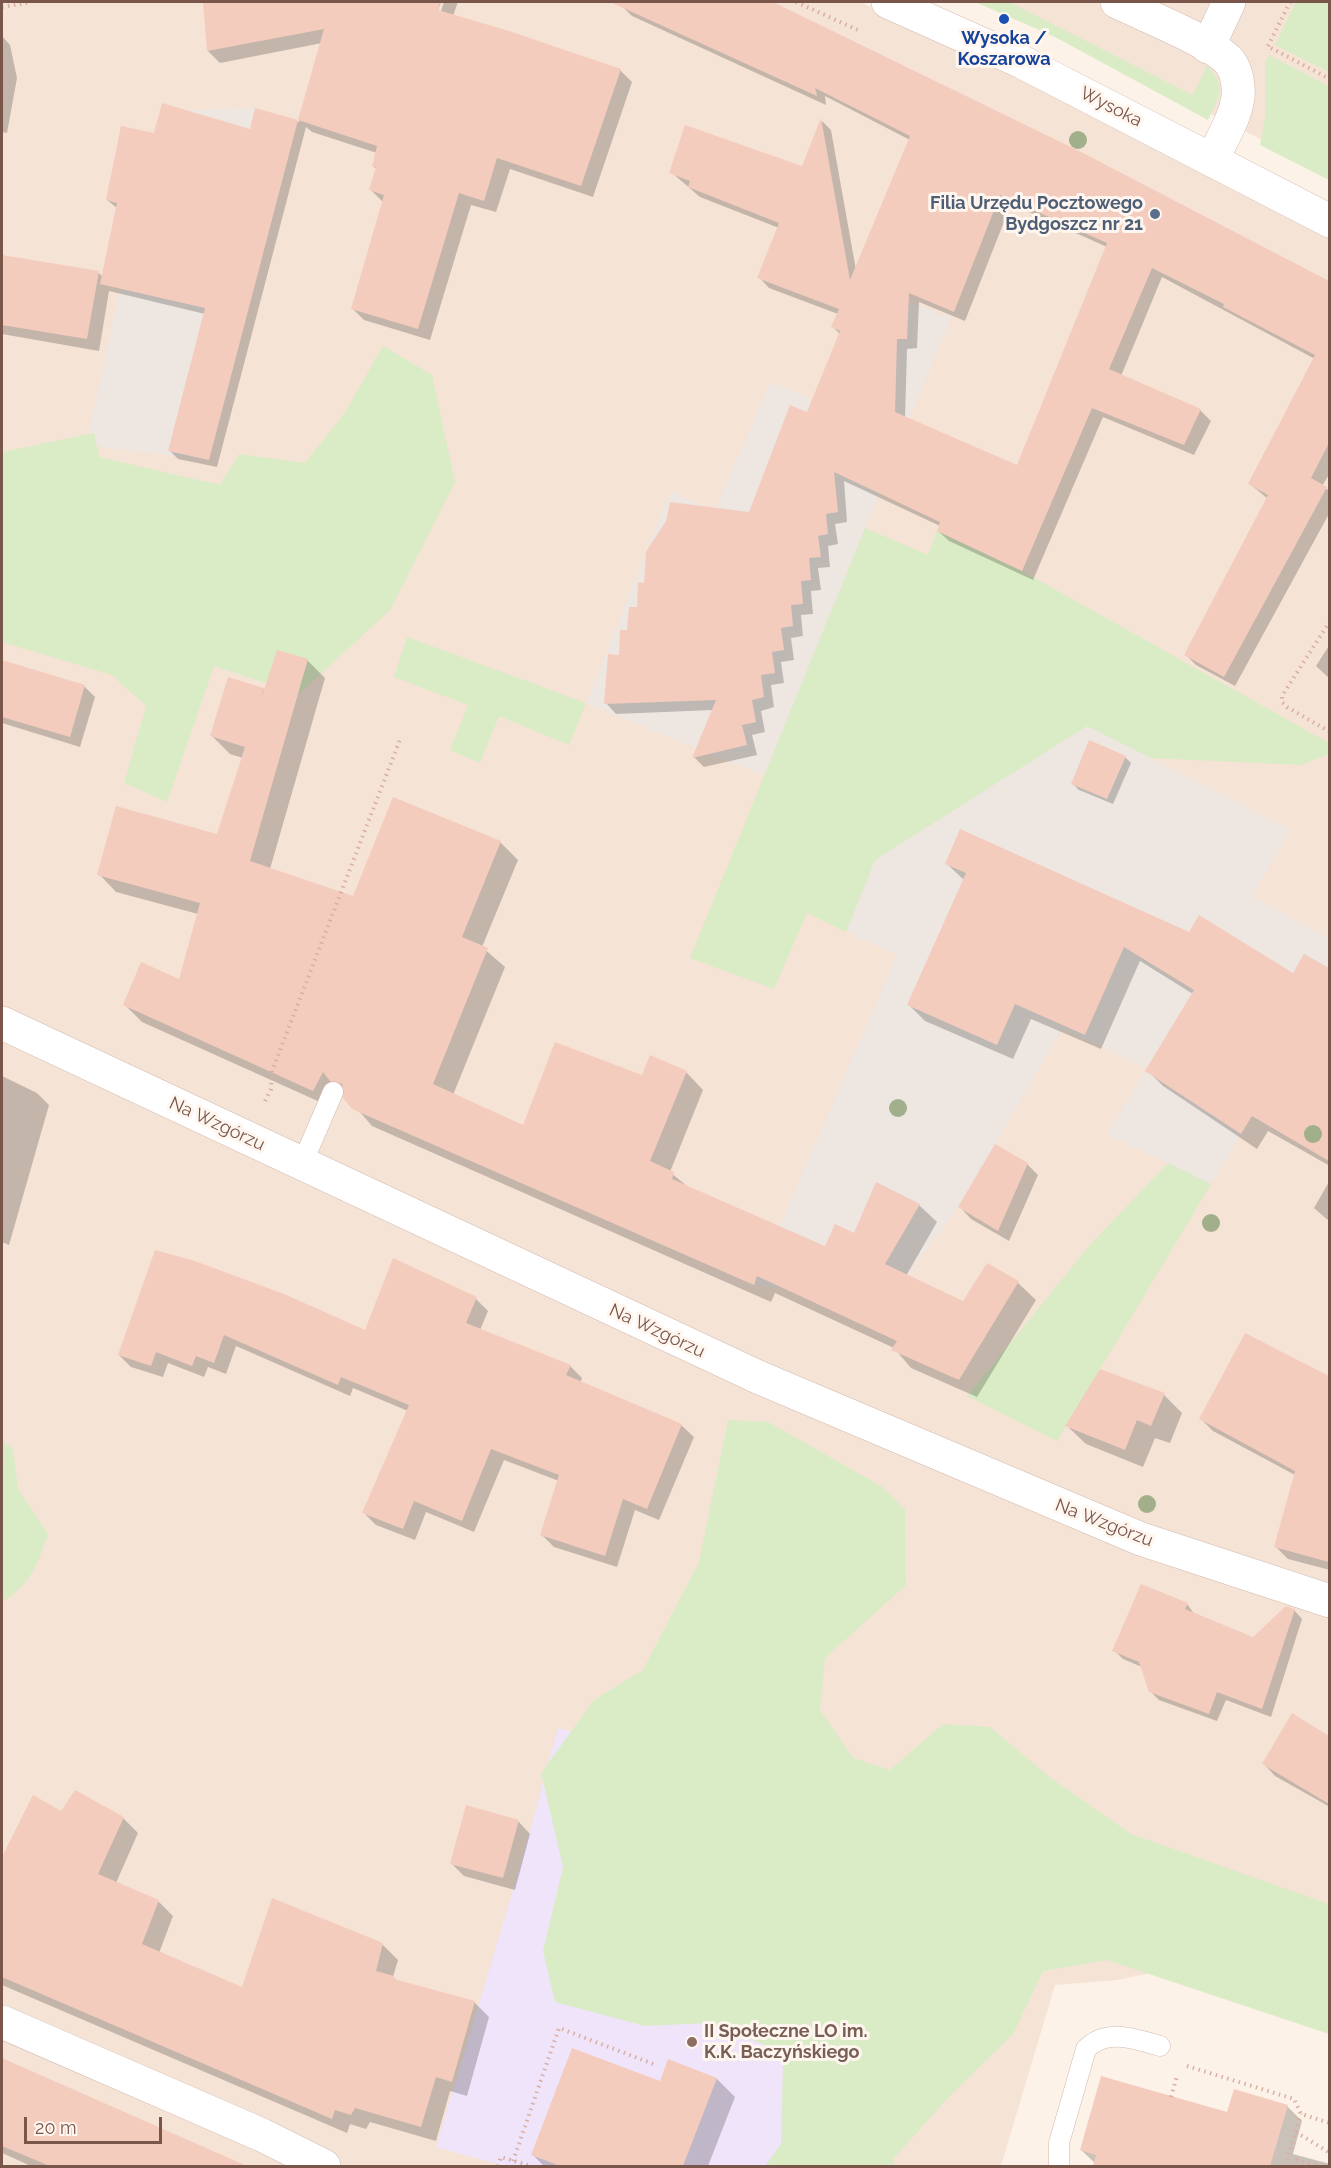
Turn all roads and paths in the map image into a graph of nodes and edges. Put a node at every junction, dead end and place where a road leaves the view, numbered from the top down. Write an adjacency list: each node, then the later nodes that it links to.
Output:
1 (31, 2): 6 (path)
2 (888, 2): 11 (street, Wysoka)
3 (1117, 2): 7 (street)
4 (1229, 2): 7 (street)
5 (1290, 2): 8 (path)
6 (2, 7)
7 (1208, 47): 11 (street)
8 (1268, 47): 9 (path); 10 (path)
9 (1265, 55)
10 (1329, 79)
11 (1212, 159): 12 (street, Wysoka)
12 (1329, 221)
13 (1329, 621): 14 (path)
14 (1329, 732)
15 (401, 737): 17 (path)
16 (2, 1023): 19 (street, Na Wzgórzu)
17 (272, 1071)
18 (333, 1092): 19 (lane)
19 (302, 1164): 20 (street, Na Wzgórzu)
20 (1329, 1601)
21 (2, 2022): 31 (street)
22 (1160, 2046): 23 (path); 34 (lane)
23 (1181, 2064): 25 (path); 26 (path)
24 (656, 2065): 30 (path)
25 (1171, 2097)
26 (1301, 2114): 27 (path); 28 (path)
27 (1329, 2123)
28 (1296, 2132): 29 (path); 35 (path)
29 (1329, 2153)
30 (513, 2161): 32 (path); 33 (path)
31 (317, 2165)
32 (498, 2166)
33 (531, 2166)
34 (1059, 2166)
35 (1285, 2166)
36 (1295, 2166): 37 (path)
37 (1320, 2166)

